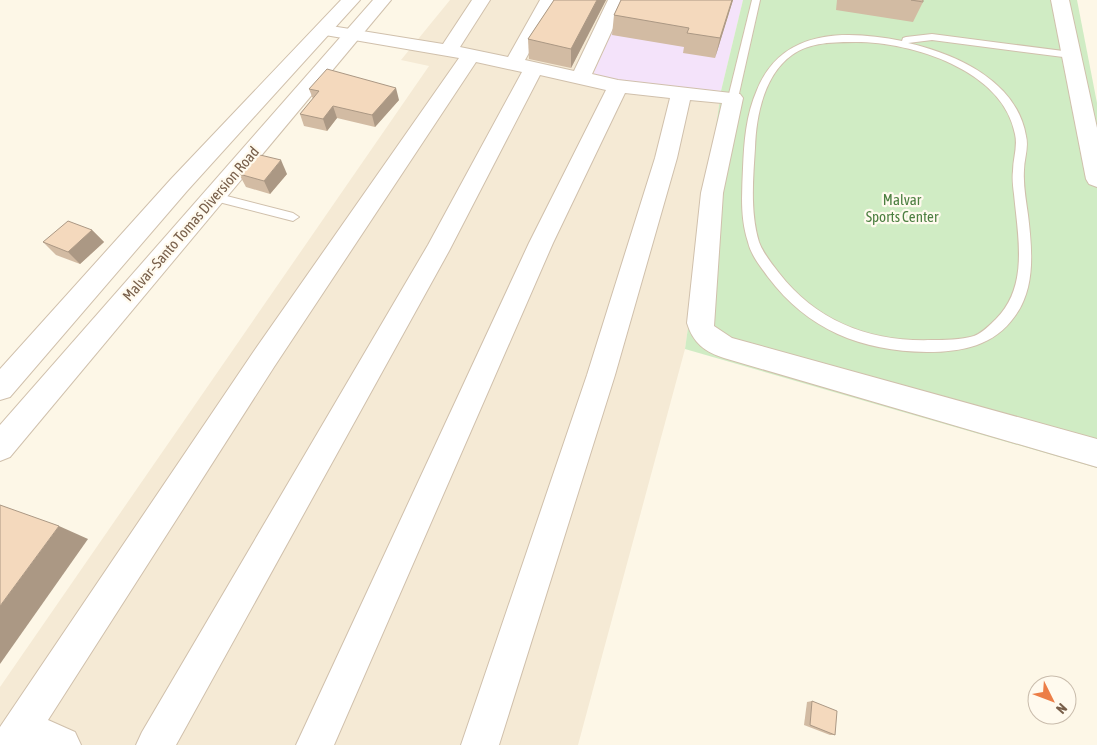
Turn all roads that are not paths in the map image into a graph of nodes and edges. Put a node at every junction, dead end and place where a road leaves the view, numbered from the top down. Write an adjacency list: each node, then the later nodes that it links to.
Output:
1 (351, 0): 8 (street, Malvar–Santo Tomas Diversion Road)
2 (382, 0): 9 (street, Malvar–Santo Tomas Diversion Road)
3 (481, 0): 11 (street)
4 (549, 0): 13 (street)
5 (617, 0): 14 (street)
6 (756, 0): 17 (lane)
7 (1060, 0): 12 (street)
8 (325, 30): 9 (street); 21 (street, Malvar–Santo Tomas Diversion Road)
9 (354, 34): 11 (street); 19 (street, Malvar–Santo Tomas Diversion Road)
10 (894, 42): 10 (lane); 12 (lane)
11 (460, 53): 13 (street); 24 (street)
12 (1072, 55): 18 (street)
13 (524, 66): 14 (street); 26 (street)
14 (580, 78): 15 (street)
15 (618, 86): 16 (street); 27 (street)
16 (680, 93): 17 (street); 28 (street)
17 (733, 98): 23 (street)
18 (1097, 179)
19 (215, 197): 20 (lane); 22 (street, Malvar–Santo Tomas Diversion Road)
20 (294, 217)
21 (0, 388)
22 (0, 447)
23 (1097, 453)
24 (16, 736): 25 (street)
25 (62, 745)
26 (155, 745)
27 (315, 745)
28 (480, 745)

